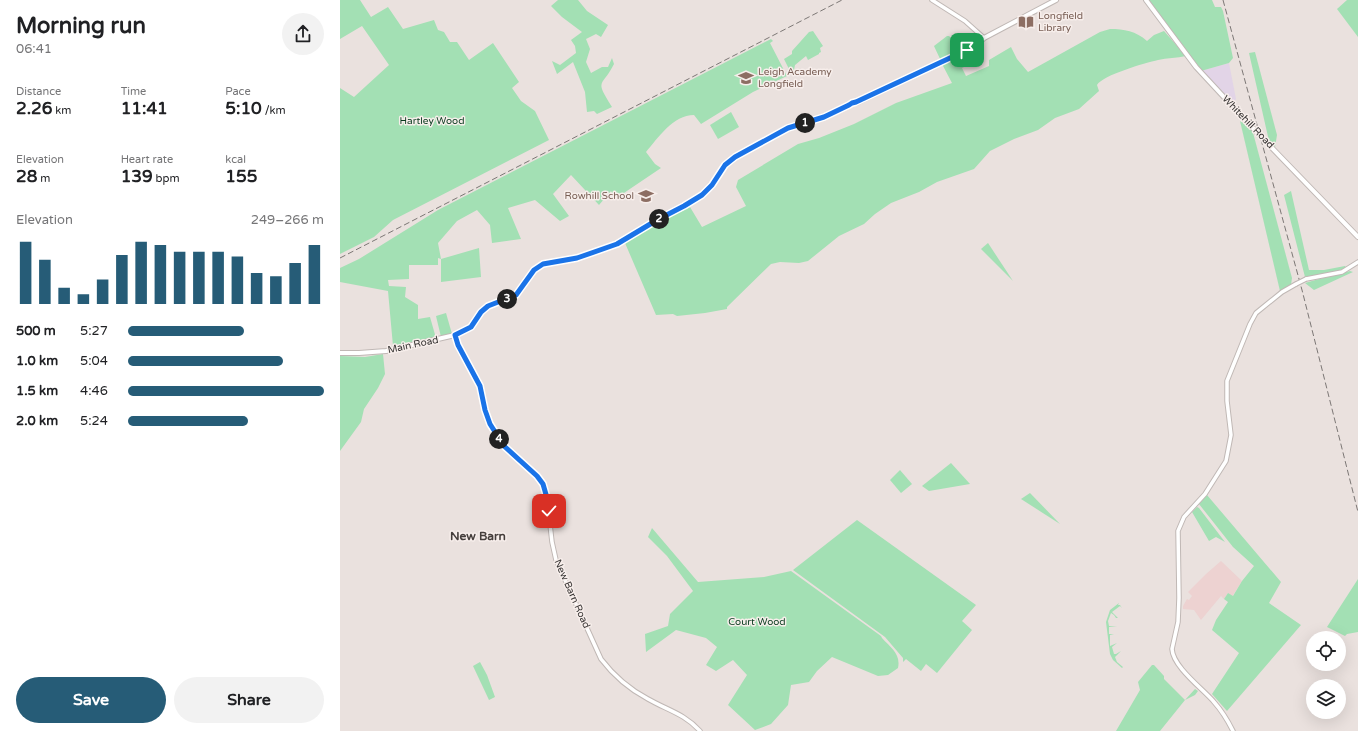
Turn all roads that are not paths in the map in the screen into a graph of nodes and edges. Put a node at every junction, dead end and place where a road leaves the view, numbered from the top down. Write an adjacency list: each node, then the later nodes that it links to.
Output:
1 (932, 0): 4 (street)
2 (1056, 0): 4 (main road, Main Road)
3 (1146, 0): 5 (main road, Whitehill Road, bridge)
4 (984, 38): 7 (main road, Main Road)
5 (1358, 237)
6 (1358, 262): 10 (street, bridge)
7 (455, 335): 8 (main road, Main Road); 9 (street, New Barn Road)
8 (340, 353)
9 (700, 731)
10 (1233, 731)

